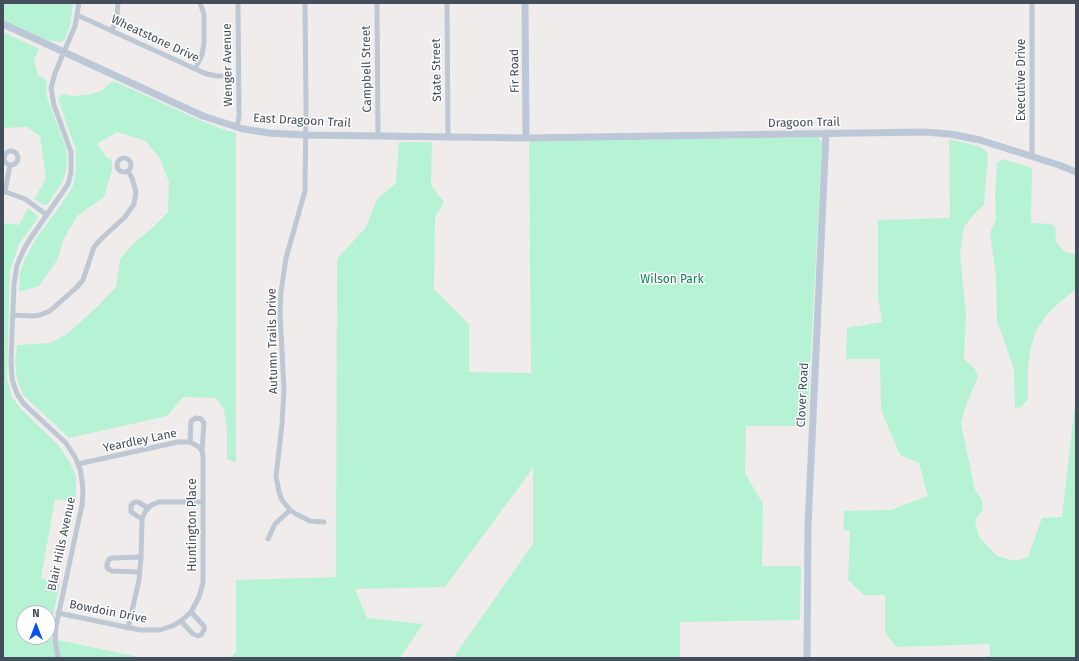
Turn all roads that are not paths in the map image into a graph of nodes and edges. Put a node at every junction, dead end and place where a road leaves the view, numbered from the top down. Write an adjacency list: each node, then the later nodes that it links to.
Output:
1 (79, 3): 10 (street, Blair Hills Avenue)
2 (118, 3): 12 (street)
3 (200, 3): 14 (street)
4 (238, 3): 16 (street, Wenger Avenue)
5 (305, 3): 18 (street, Autumn Trails Drive)
6 (377, 3): 19 (street, Campbell Street)
7 (447, 3): 20 (street, State Street)
8 (525, 3): 21 (street, Fir Road)
9 (1032, 3): 22 (street, Executive Drive)
10 (77, 14): 12 (street, Wheatstone Drive); 13 (street, Blair Hills Avenue)
11 (3, 24): 13 (street, East Dragoon Trail)
12 (112, 31): 14 (street, Wheatstone Drive)
13 (64, 53): 16 (street, East Dragoon Trail); 27 (street, Blair Hills Avenue)
14 (195, 69): 15 (street, Wheatstone Drive)
15 (225, 76)
16 (237, 127): 18 (street, East Dragoon Trail)
17 (826, 133): 21 (street, Dragoon Trail); 22 (street, Dragoon Trail); 45 (street, Clover Road)
18 (305, 135): 19 (street, East Dragoon Trail); 34 (street, Autumn Trails Drive)
19 (378, 136): 20 (street, East Dragoon Trail)
20 (448, 137): 21 (street, East Dragoon Trail)
21 (526, 138)
22 (1032, 156): 25 (street, Dragoon Trail)
23 (10, 165): 26 (street)
24 (128, 170): 28 (street)
25 (1076, 172)
26 (4, 191): 27 (street)
27 (47, 214): 28 (street, Blair Hills Avenue)
28 (13, 315): 31 (street, Blair Hills Avenue)
29 (190, 442): 30 (street); 30 (street, Yeardley Lane); 31 (street, Yeardley Lane)
30 (202, 451): 32 (street, Huntington Place)
31 (78, 464): 41 (street, Blair Hills Avenue)
32 (203, 502): 33 (street); 40 (street, Huntington Place)
33 (148, 508): 35 (street); 35 (street)
34 (290, 510): 36 (street, Autumn Trails Drive); 37 (street)
35 (142, 519): 38 (street)
36 (324, 522)
37 (268, 539)
38 (141, 557): 39 (street); 39 (street)
39 (140, 572): 43 (street)
40 (190, 612): 42 (street, Huntington Place); 42 (street)
41 (58, 613): 43 (street, Bowdoin Drive); 44 (street, Blair Hills Avenue)
42 (179, 622): 43 (street, Bowdoin Drive)
43 (128, 628)
44 (58, 658)
45 (808, 658)

